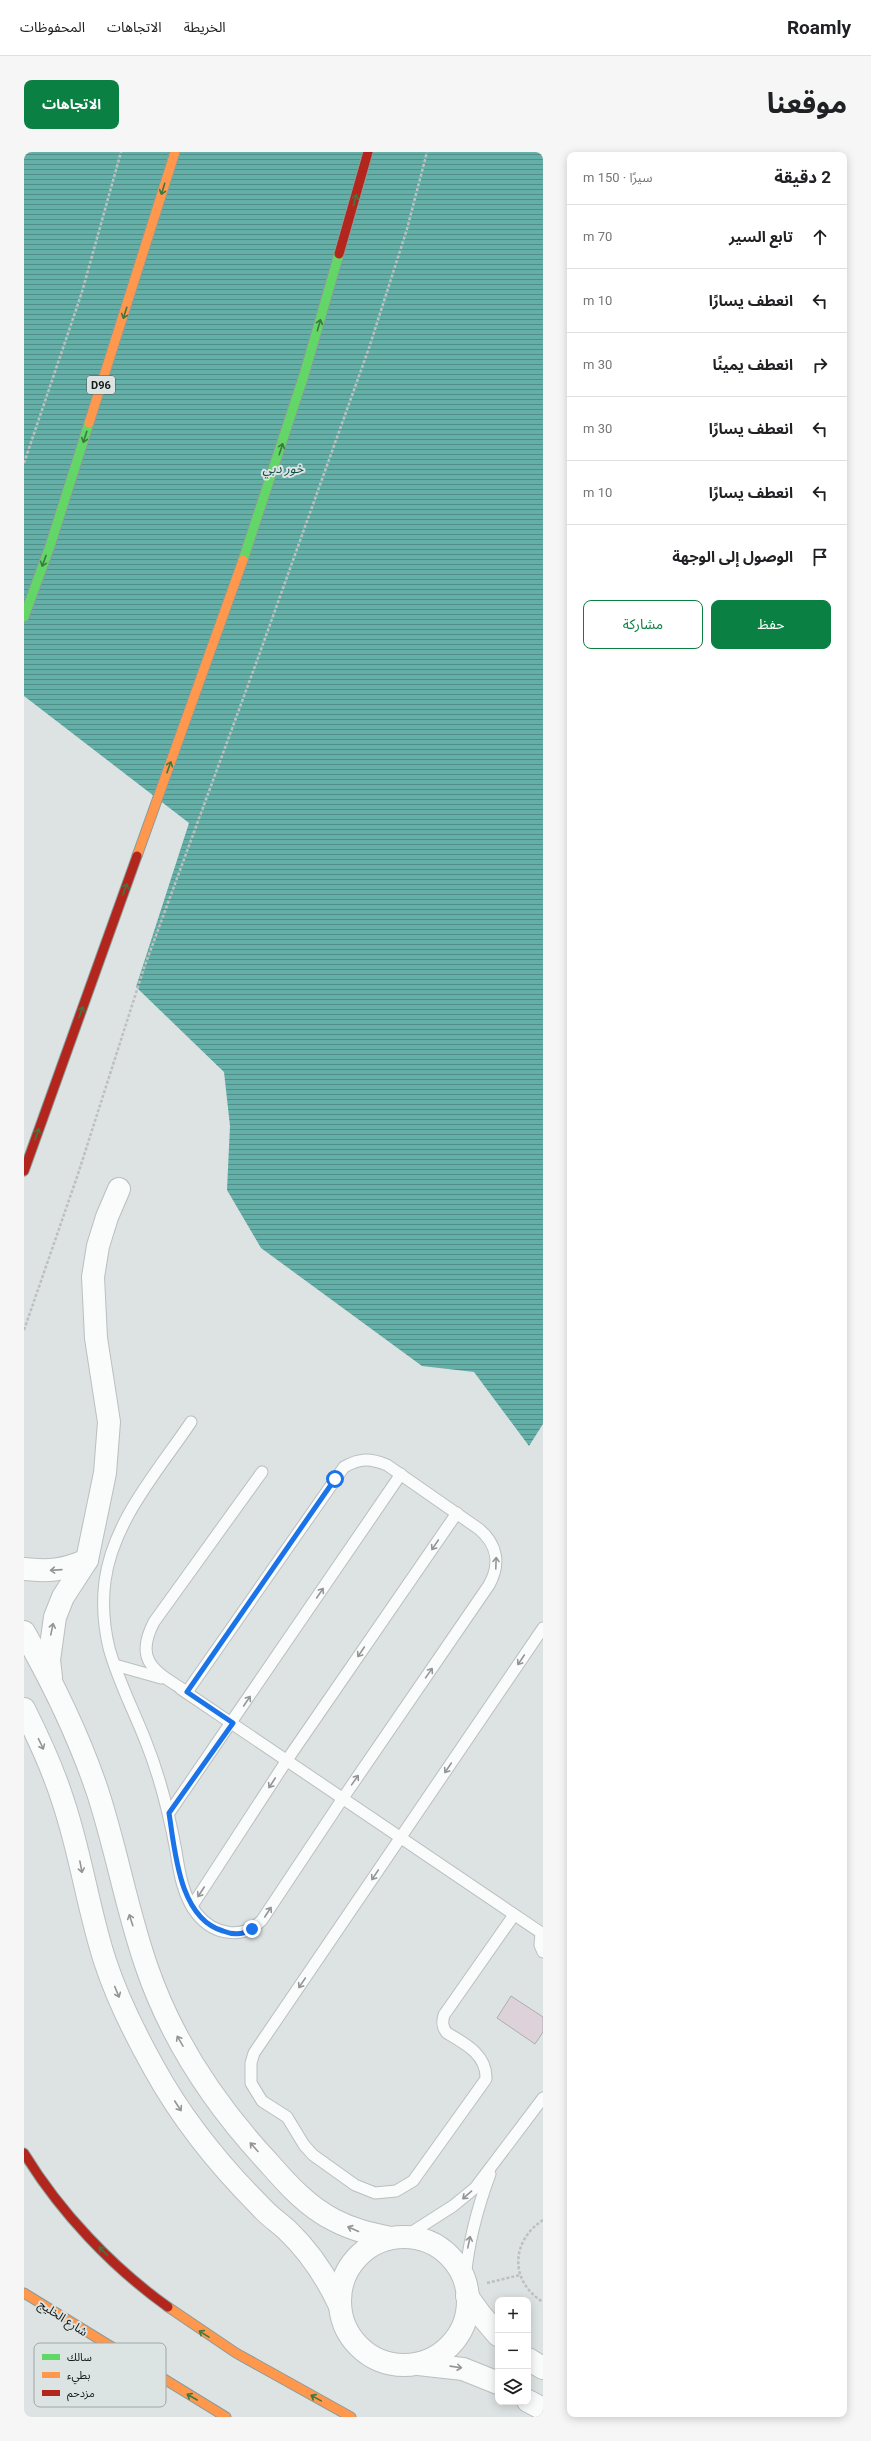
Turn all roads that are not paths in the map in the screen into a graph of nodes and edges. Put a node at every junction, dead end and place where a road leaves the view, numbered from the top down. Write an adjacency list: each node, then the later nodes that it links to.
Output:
1 (175, 152): 3 (main road, D96, one-way to 3)
2 (368, 152): 4 (main road, one-way to 2)
3 (24, 617)
4 (24, 1171)
5 (119, 1189): 10 (street)
6 (191, 1422): 14 (lane)
7 (262, 1472): 16 (lane)
8 (401, 1474): 9 (lane); 16 (lane); 18 (lane, one-way to 8)
9 (457, 1513): 19 (lane, one-way to 19); 20 (lane, one-way to 9)
10 (87, 1560): 11 (street, one-way to 11); 15 (street, one-way to 10)
11 (24, 1569)
12 (543, 1628): 22 (lane, one-way to 22)
13 (24, 1632): 15 (street)
14 (115, 1665): 16 (lane); 21 (lane)
15 (52, 1682): 30 (street, one-way to 15)
16 (187, 1692): 18 (lane)
17 (24, 1709): 33 (street, one-way to 33)
18 (233, 1723): 19 (lane); 21 (lane)
19 (287, 1760): 20 (lane); 23 (lane, one-way to 23)
20 (343, 1798): 22 (lane); 23 (lane, one-way to 20)
21 (169, 1813): 23 (lane)
22 (401, 1838): 24 (lane); 24 (lane, one-way to 24)
23 (192, 1906)
24 (514, 1915): 25 (lane)
25 (542, 1934): 26 (lane)
26 (543, 1952)
27 (543, 2098): 29 (lane)
28 (24, 2153): 44 (main road, one-way to 28)
29 (493, 2166): 30 (lane, one-way to 30); 31 (lane, one-way to 29)
30 (398, 2237): 31 (street); 33 (street)
31 (466, 2288): 34 (street); 37 (street)
32 (24, 2293): 35 (main road, شارع الخليج, one-way to 32)
33 (340, 2306): 37 (street)
34 (496, 2333)
35 (104, 2343)
36 (531, 2361): 38 (street)
37 (417, 2364): 40 (street, one-way to 40)
38 (543, 2368)
39 (166, 2382): 43 (main road, شارع الخليج, one-way to 39)
40 (495, 2382)
41 (531, 2403): 42 (street)
42 (543, 2409)
43 (226, 2417)
44 (351, 2417)

